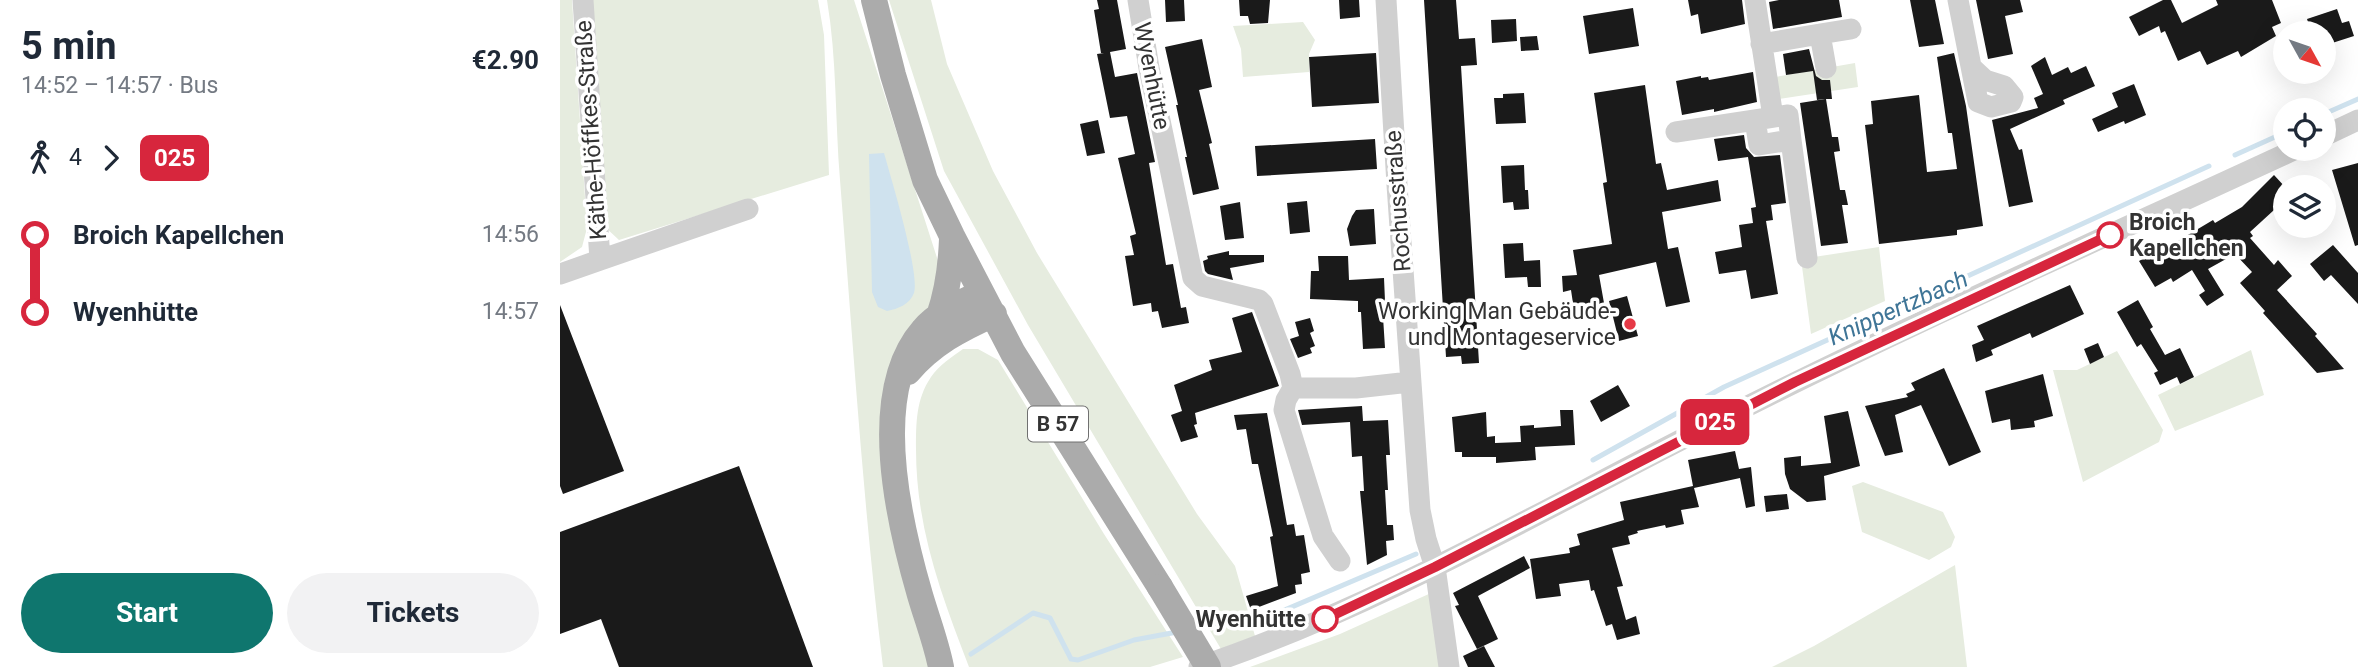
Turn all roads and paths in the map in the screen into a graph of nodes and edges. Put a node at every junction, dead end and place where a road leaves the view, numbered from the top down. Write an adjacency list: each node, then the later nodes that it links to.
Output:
1 (583, 0): 21 (street, Käthe-Höffkes-Straße)
2 (874, 0): 19 (main road, B 57)
3 (1138, 0): 27 (street, Wyenhütte)
4 (1386, 0): 25 (street, Rochusstraße)
5 (1755, 0): 9 (street)
6 (1958, 0): 10 (street)
7 (1851, 29): 8 (street)
8 (1820, 34): 9 (street); 11 (street)
9 (1762, 44): 12 (street)
10 (1971, 67)
11 (1826, 68)
12 (1764, 119): 15 (street); 16 (street); 16 (street)
13 (2358, 120): 14 (street)
14 (2336, 130)
15 (1676, 132)
16 (1791, 140): 20 (street)
17 (2273, 160): 29 (street)
18 (748, 209): 21 (street, Käthe-Höffkes-Straße)
19 (952, 236): 23 (main road, B 57); 24 (main road)
20 (1807, 258)
21 (600, 260): 22 (street, Käthe-Höffkes-Straße)
22 (560, 274)
23 (988, 303): 24 (main road); 26 (main road); 33 (main road, B 57, bridge)
24 (939, 316): 26 (main road)
25 (1410, 382): 27 (street); 29 (street, Rochusstraße)
26 (897, 384): 30 (main road)
27 (1293, 388): 28 (street, Wyenhütte)
28 (1340, 561)
29 (1435, 567): 32 (street); 34 (street, Rochusstraße)
30 (939, 655): 31 (main road)
31 (950, 667)
32 (1199, 667)
33 (1208, 667)
34 (1448, 667)

